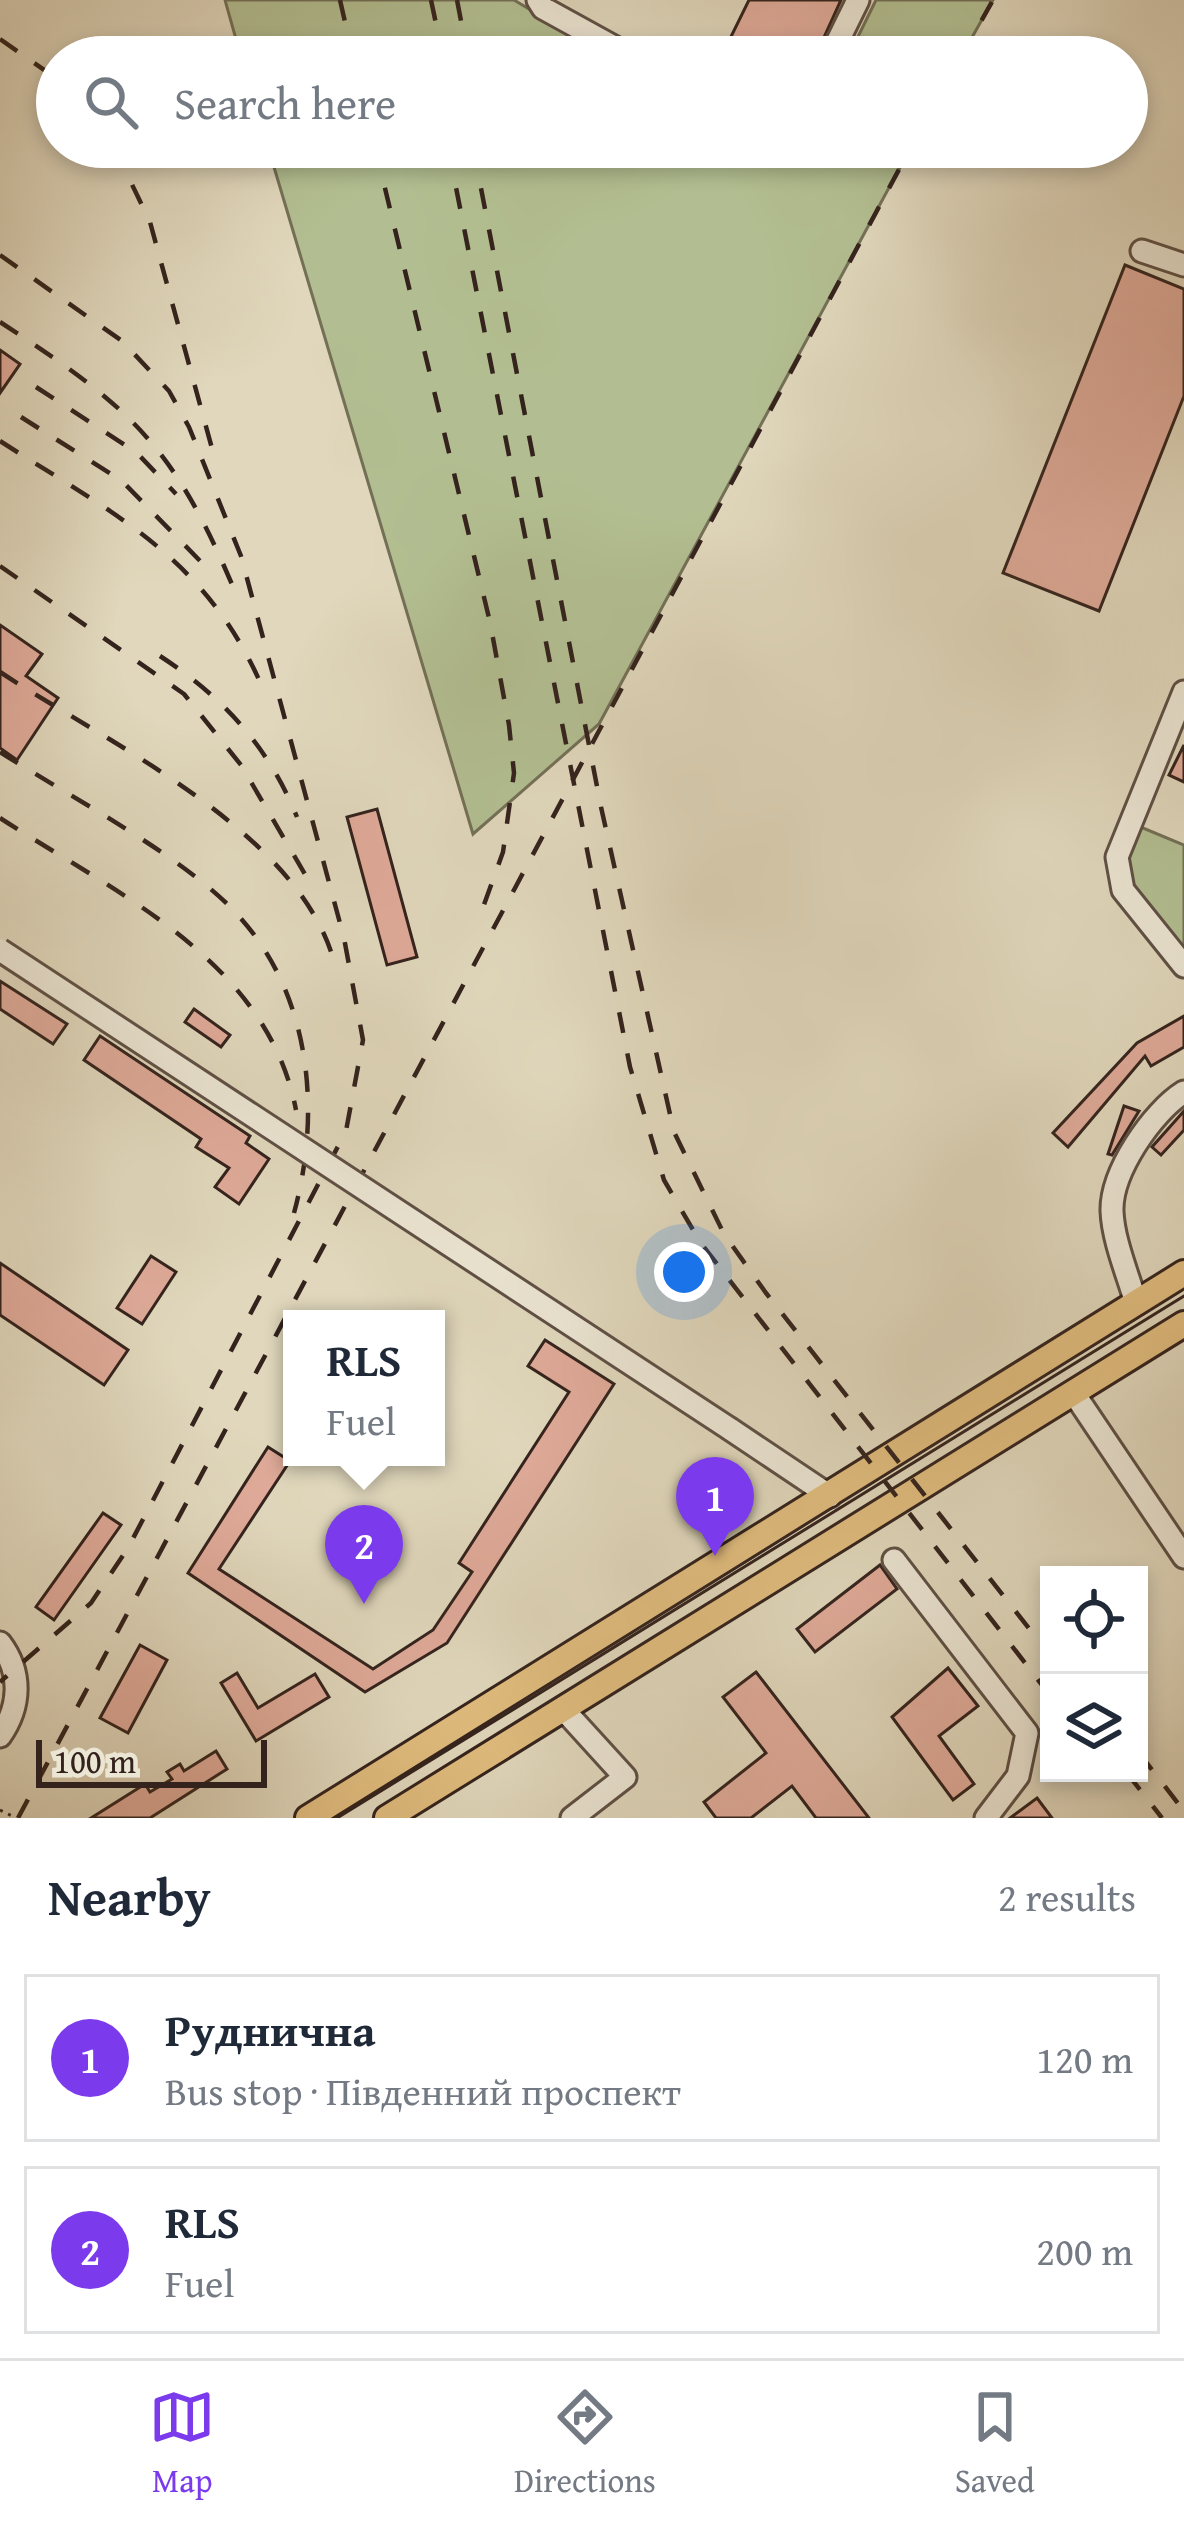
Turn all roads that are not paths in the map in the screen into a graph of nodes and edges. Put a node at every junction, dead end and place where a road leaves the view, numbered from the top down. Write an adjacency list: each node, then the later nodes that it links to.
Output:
1 (538, 0): 3 (street)
2 (858, 0): 4 (street)
3 (594, 36)
4 (840, 36)
5 (1142, 250): 6 (street)
6 (1184, 266)
7 (1184, 692): 9 (street)
8 (0, 950): 15 (street, bridge)
9 (1184, 966)
10 (1184, 1092): 12 (street)
11 (1184, 1273): 12 (main road)
12 (1136, 1304): 15 (main road)
13 (1184, 1324): 14 (main road)
14 (1073, 1392): 16 (street); 19 (main road)
15 (830, 1496): 21 (main road)
16 (1184, 1557)
17 (895, 1560): 24 (street)
18 (0, 1643): 20 (street)
19 (564, 1710): 22 (main road); 23 (street)
20 (0, 1736)
21 (308, 1818)
22 (387, 1818)
23 (572, 1818)
24 (986, 1818)

